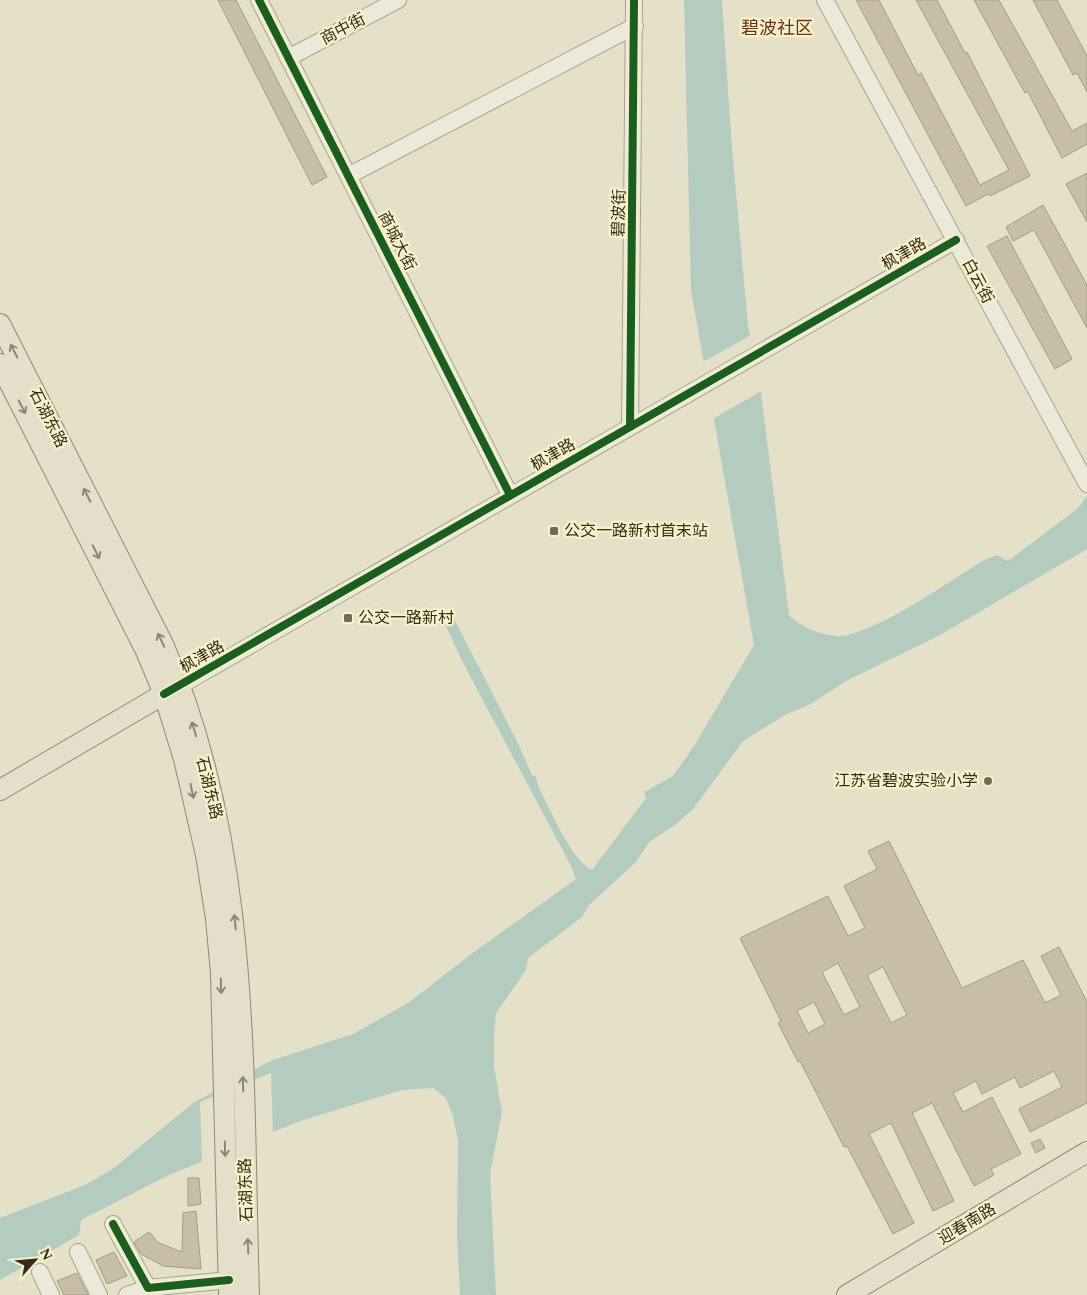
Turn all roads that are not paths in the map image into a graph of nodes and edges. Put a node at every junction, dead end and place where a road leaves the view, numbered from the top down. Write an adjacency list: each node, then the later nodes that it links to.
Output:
1 (259, 0): 6 (street, 商城大街)
2 (398, 0): 6 (street, 商中街)
3 (634, 0): 5 (street, 碧波街)
4 (825, 0): 8 (street, 白云街)
5 (635, 26): 7 (street); 11 (street, 碧波街)
6 (288, 58): 7 (street, 商城大街)
7 (348, 176): 13 (street, 商城大街)
8 (956, 240): 11 (street, 枫津路); 12 (street, 白云街)
9 (0, 324): 14 (main road, 石湖东路, one-way to 9)
10 (0, 364): 14 (main road, 石湖东路, one-way to 14)
11 (630, 427): 13 (street, 枫津路)
12 (1087, 484)
13 (510, 495): 14 (street, 枫津路)
14 (172, 690): 15 (main road, 枫津路); 21 (main road, 石湖东路, one-way to 21); 26 (main road, 石湖东路, one-way to 14)
15 (0, 790)
16 (1087, 1152): 27 (main road, 迎春南路)
17 (1087, 1168): 28 (main road, 迎春南路)
18 (113, 1224): 22 (street)
19 (78, 1252): 24 (street)
20 (40, 1272): 23 (street)
21 (223, 1288): 22 (street)
22 (148, 1292): 25 (street)
23 (51, 1295)
24 (99, 1295)
25 (127, 1295)
26 (249, 1295)
27 (847, 1295)
28 (873, 1295)

